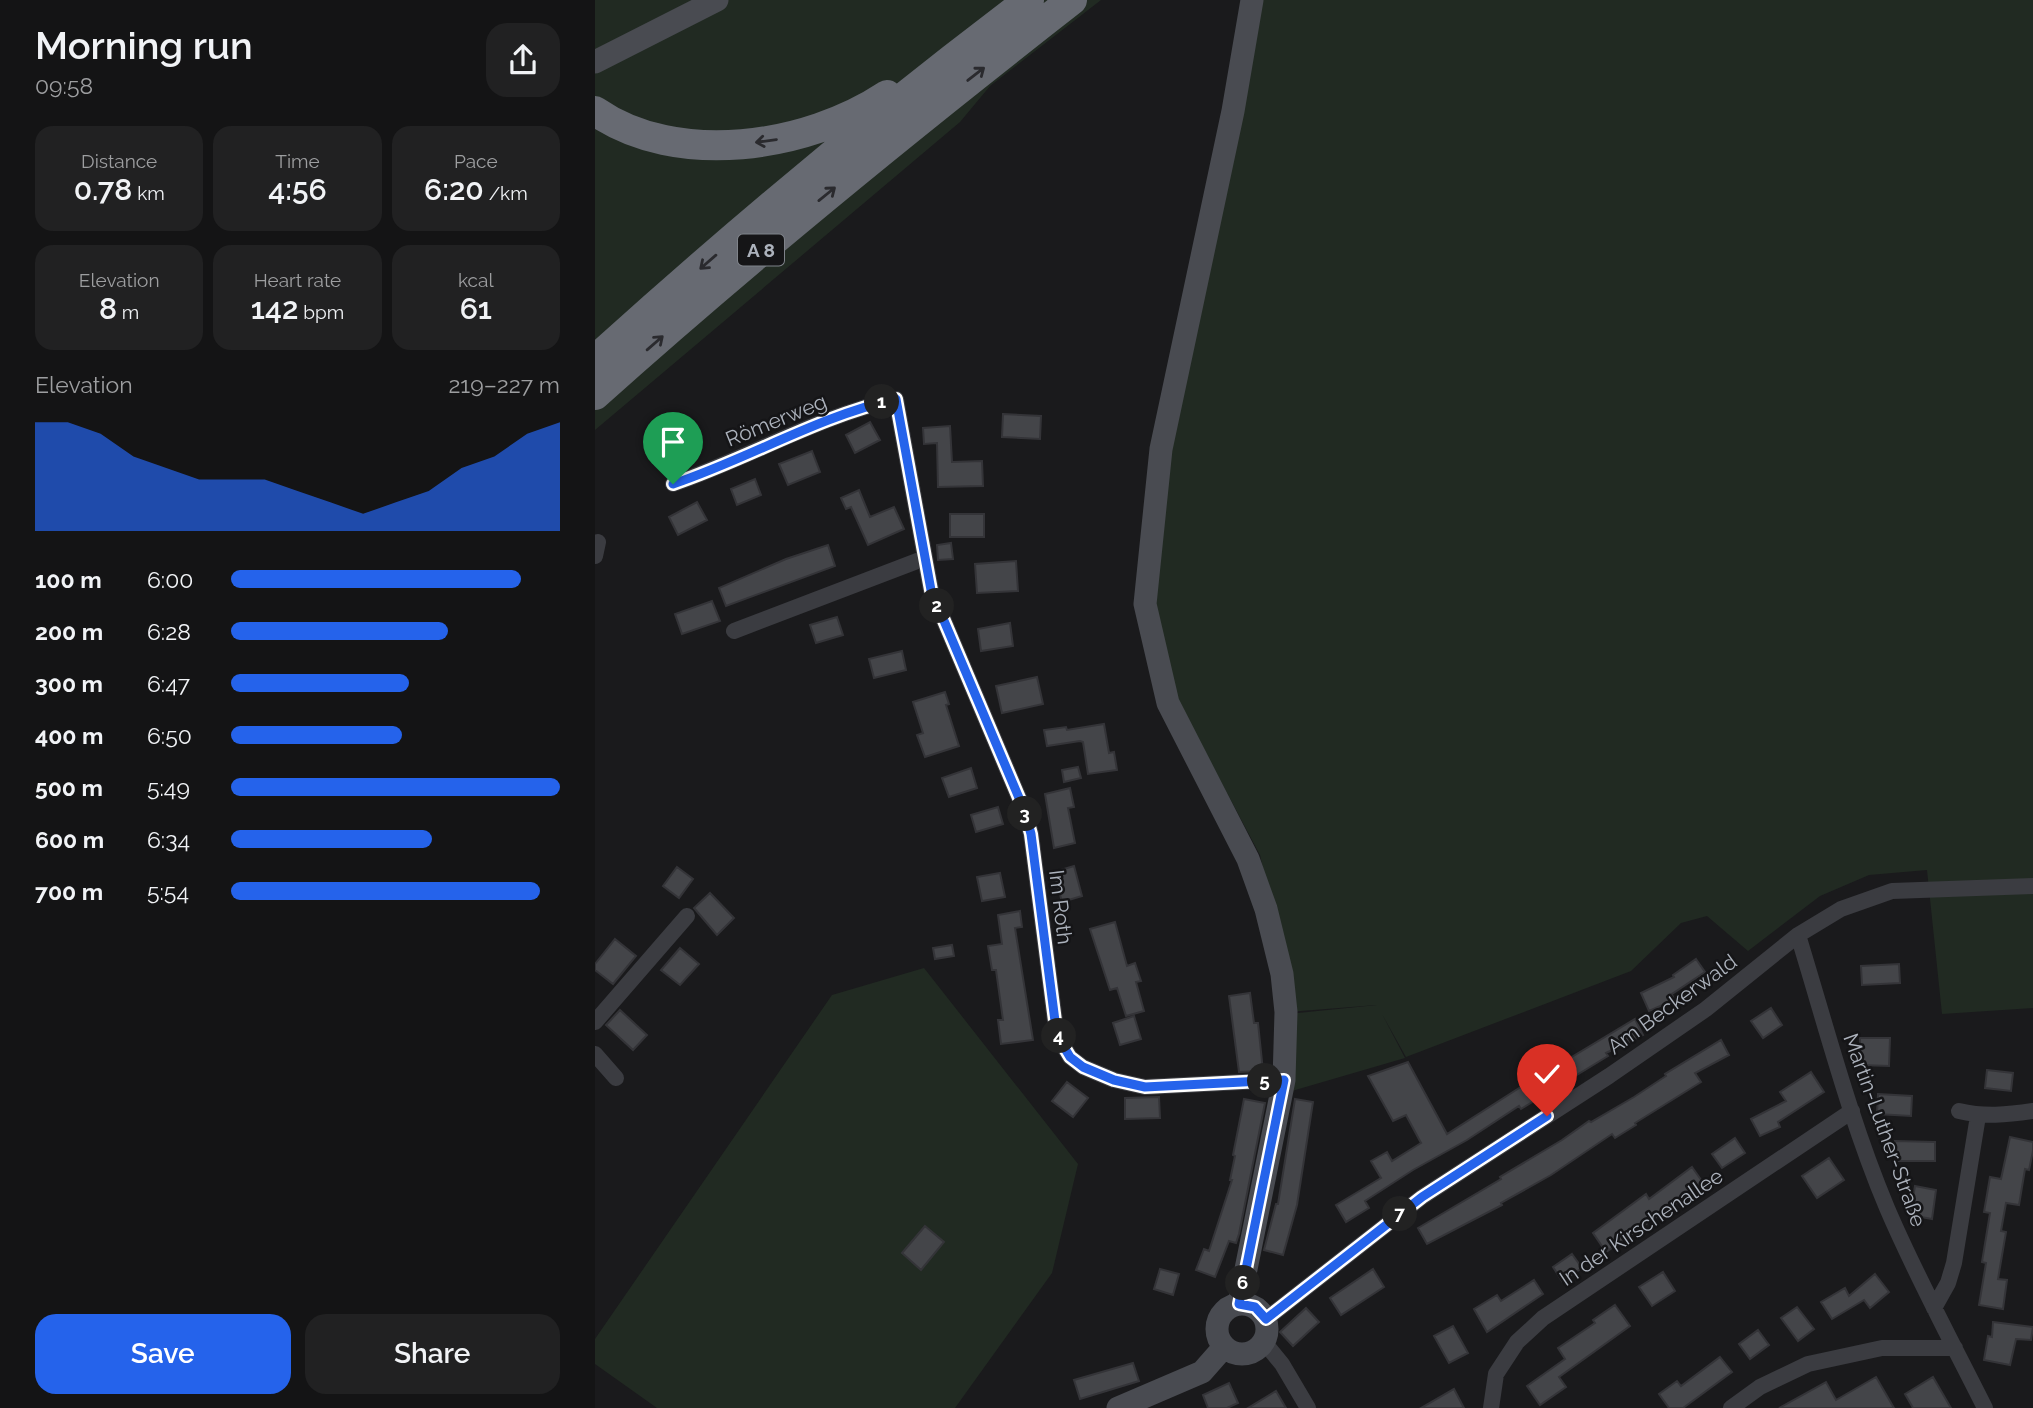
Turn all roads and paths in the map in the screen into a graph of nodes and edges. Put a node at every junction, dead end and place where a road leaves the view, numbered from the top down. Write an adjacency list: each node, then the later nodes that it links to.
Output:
1 (717, 0): 6 (street)
2 (1029, 0): 5 (highway, A 8)
3 (1072, 0): 8 (highway, A 8, one-way to 3)
4 (1252, 0): 19 (street)
5 (948, 61): 7 (highway, one-way to 7); 8 (highway, A 8, one-way to 8)
6 (596, 62)
7 (595, 111)
8 (600, 374)
9 (896, 399): 10 (street, Römerweg); 11 (street, Im Roth)
10 (673, 484)
11 (925, 558): 12 (street); 19 (street, Im Roth)
12 (734, 631)
13 (2033, 887): 15 (street, Am Beckerwald)
14 (687, 916): 16 (street)
15 (1798, 935): 20 (street, Martin-Luther-Straße); 26 (street, Am Beckerwald)
16 (595, 1022)
17 (595, 1054): 18 (street)
18 (616, 1078)
19 (1284, 1080): 24 (street)
20 (1851, 1111): 25 (street, Martin-Luther-Straße); 31 (street, In der Kirschenallee)
21 (1959, 1111): 23 (street)
22 (2033, 1111): 23 (street)
23 (1978, 1116): 25 (street)
24 (1239, 1304): 26 (street); 27 (street)
25 (1934, 1308): 28 (street, Martin-Luther-Straße)
26 (1265, 1330): 27 (street); 30 (street)
27 (1224, 1347): 29 (street)
28 (1955, 1348): 32 (street); 33 (street, Martin-Luther-Straße)
29 (1118, 1408)
30 (1308, 1408)
31 (1491, 1408)
32 (1731, 1408)
33 (1985, 1408)

